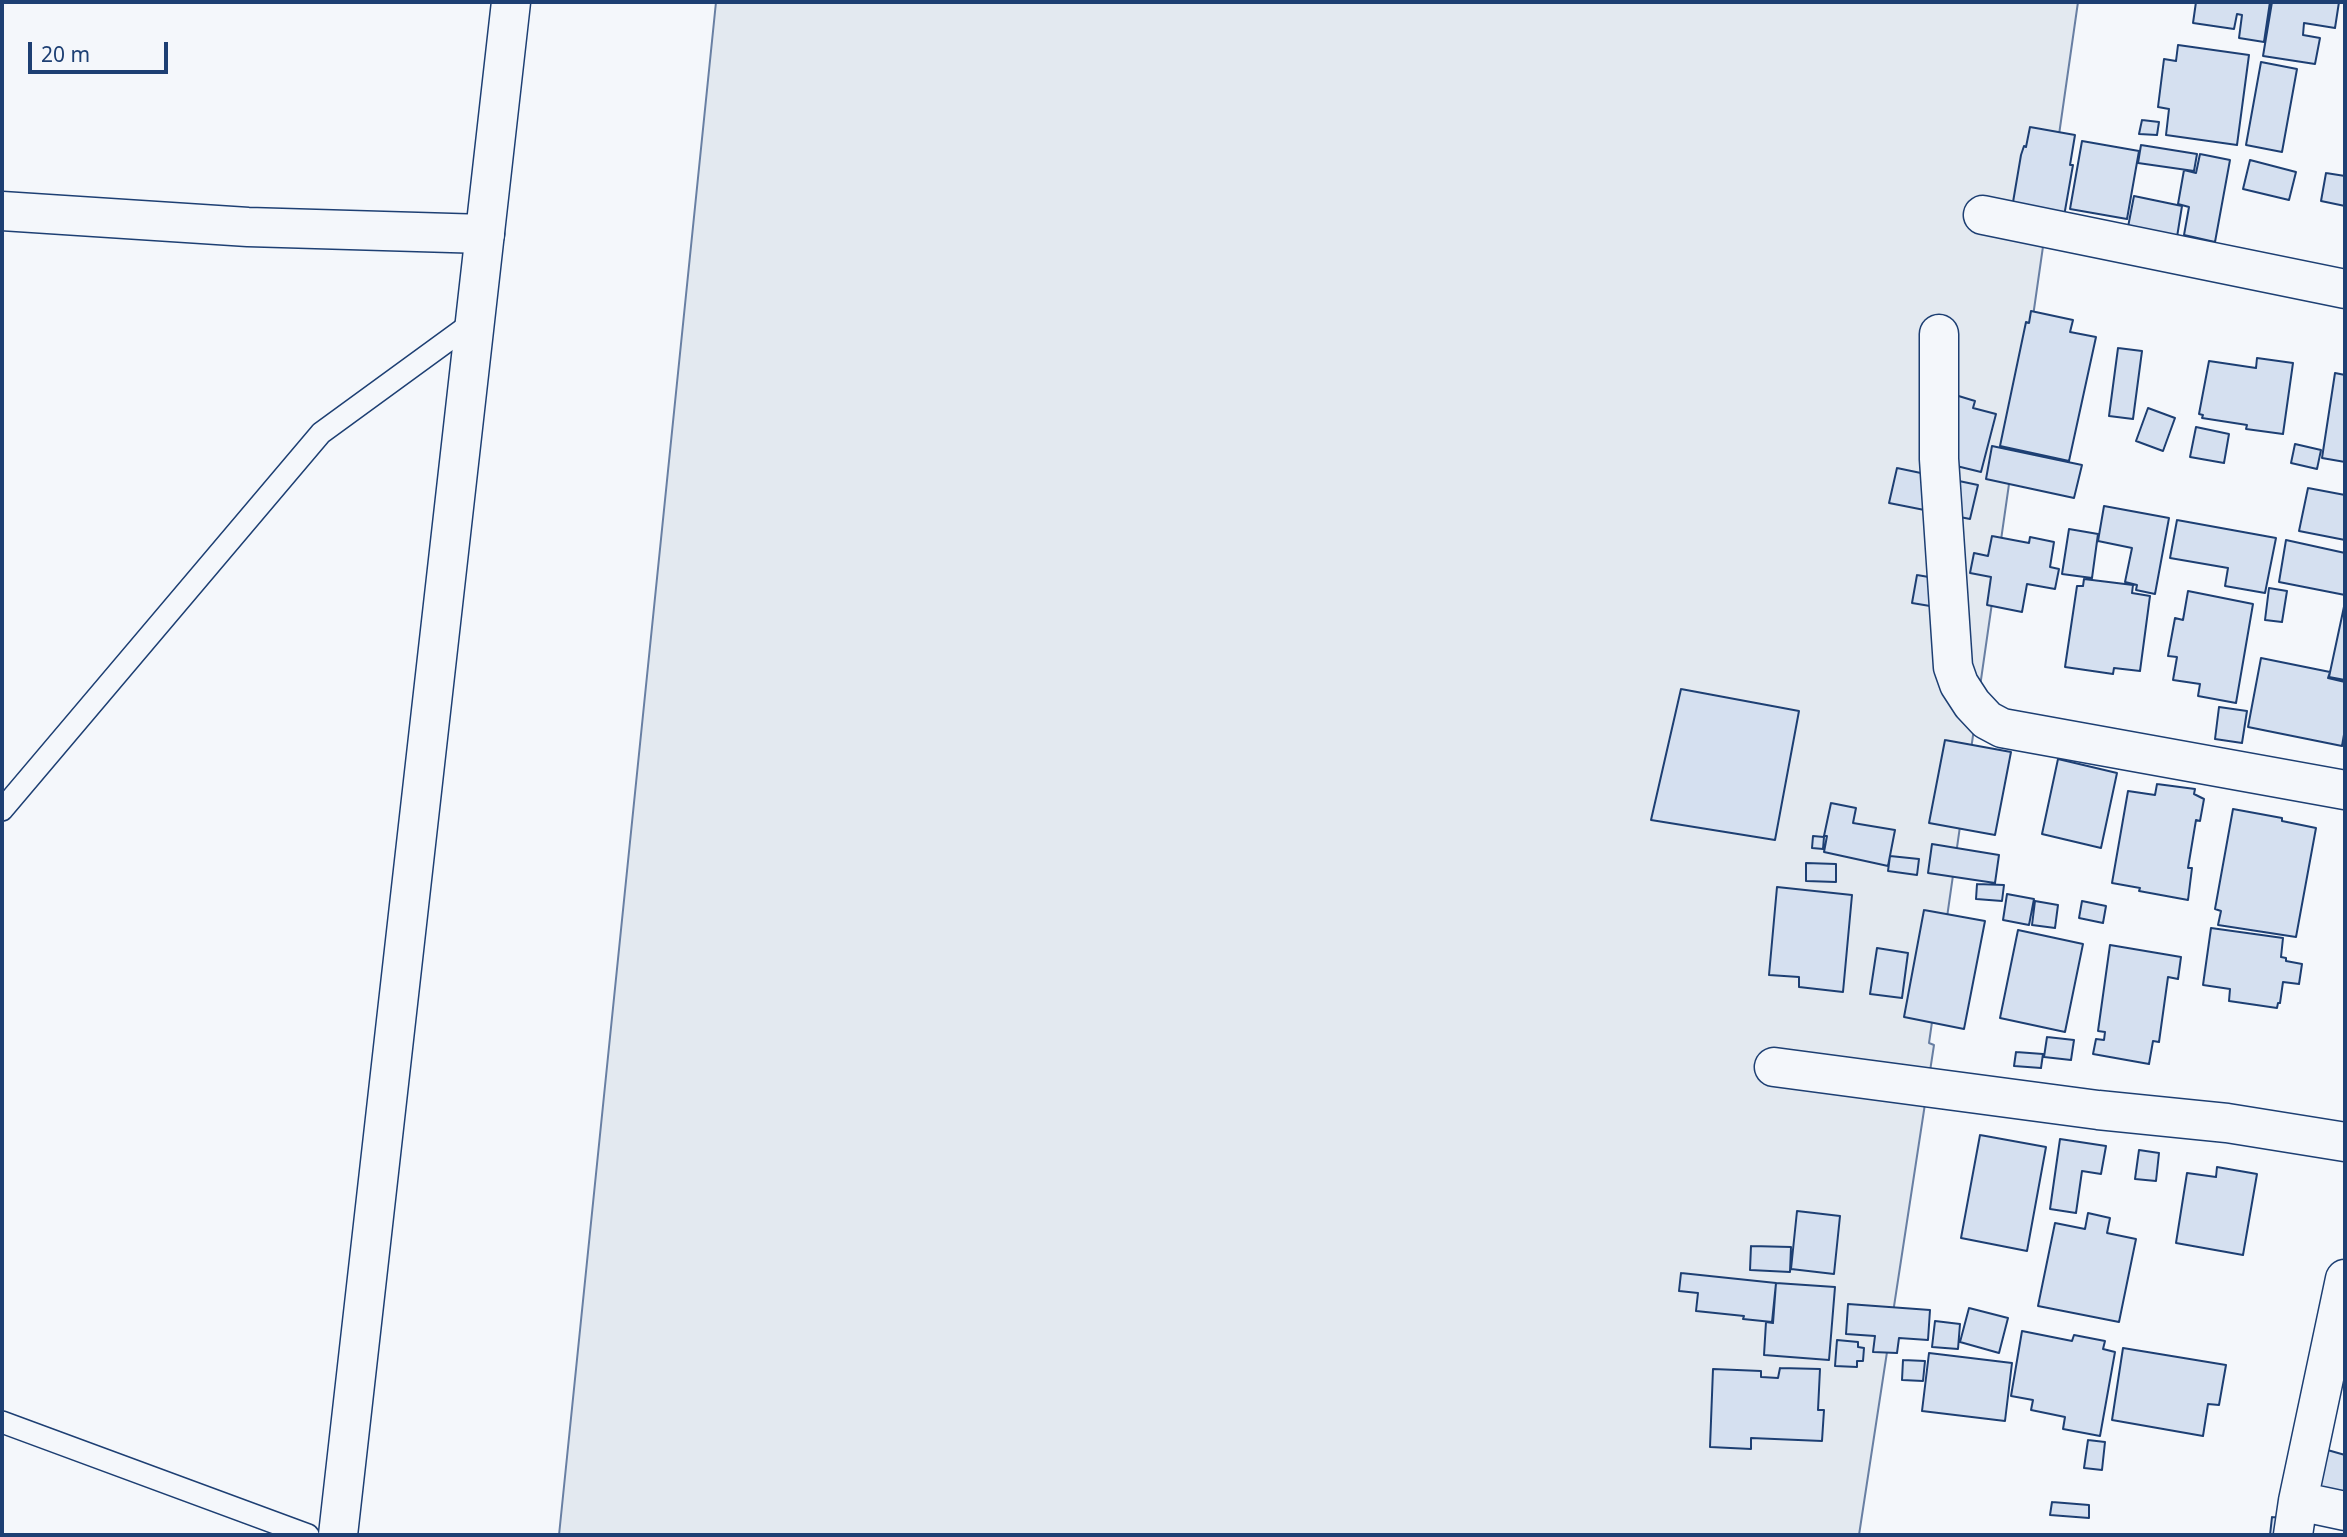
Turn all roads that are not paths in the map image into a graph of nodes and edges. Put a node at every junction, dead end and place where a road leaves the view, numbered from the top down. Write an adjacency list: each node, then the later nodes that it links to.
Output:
1 (511, 2): 4 (main road)
2 (2, 211): 4 (main road)
3 (1983, 215): 5 (main road)
4 (485, 234): 6 (main road)
5 (2345, 289)
6 (476, 320): 9 (lane); 17 (main road)
7 (1939, 334): 8 (main road)
8 (2345, 790)
9 (2, 810)
10 (1774, 1068): 11 (main road)
11 (2345, 1142)
12 (2345, 1279): 15 (main road)
13 (2, 1422): 16 (lane)
14 (2345, 1511): 15 (main road)
15 (2295, 1518)
16 (307, 1535)
17 (338, 1535)

